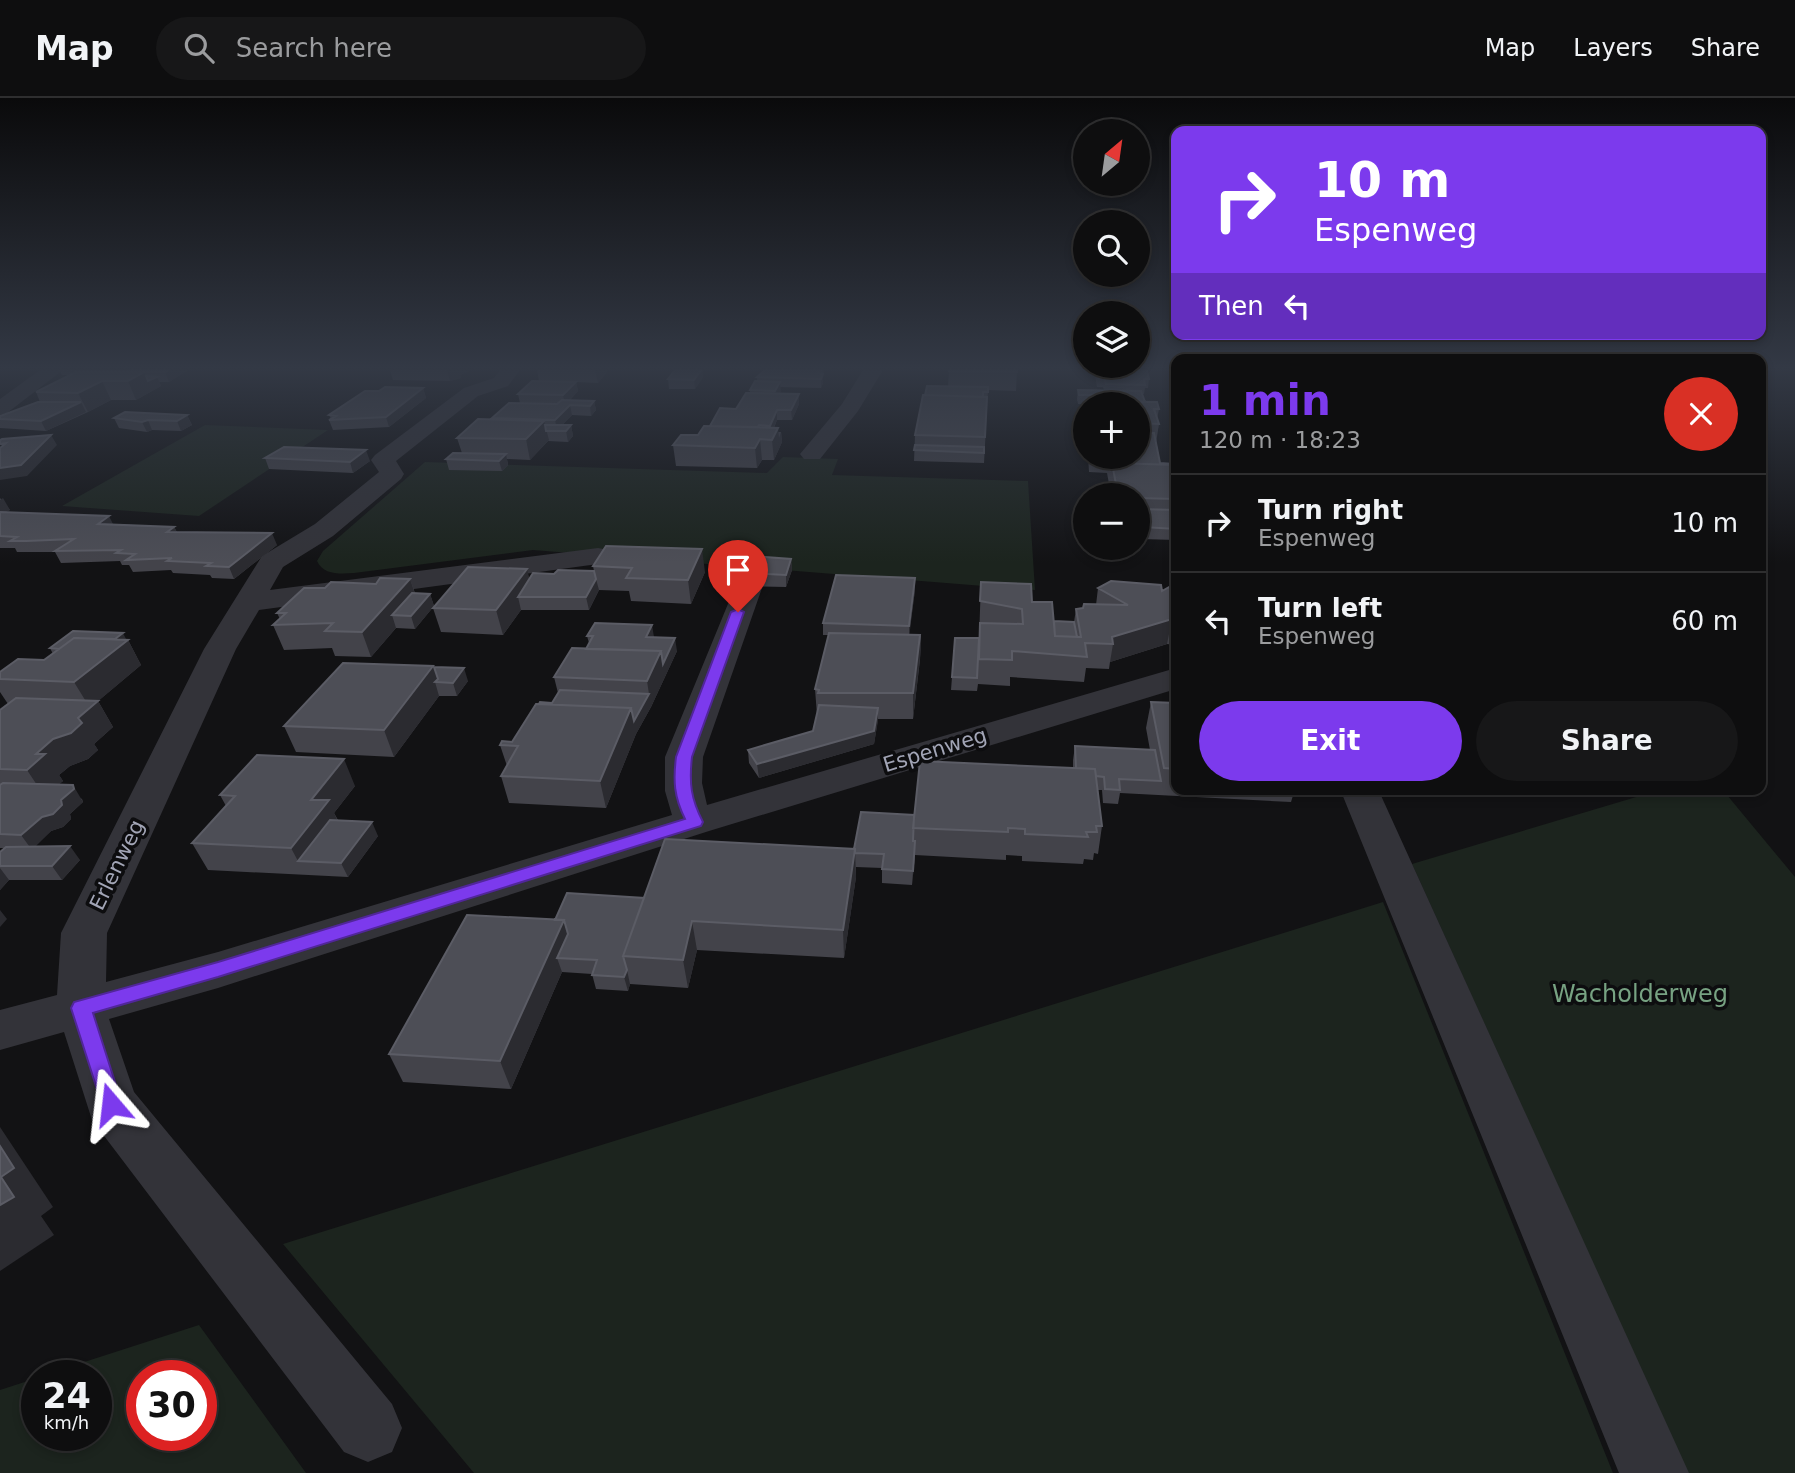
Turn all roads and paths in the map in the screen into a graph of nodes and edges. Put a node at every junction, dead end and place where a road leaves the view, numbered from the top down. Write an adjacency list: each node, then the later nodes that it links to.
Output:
1 (416, 434): 6 (street, Erlenweg)
2 (829, 434): 3 (street)
3 (812, 454)
4 (598, 556): 6 (street)
5 (747, 589): 9 (street)
6 (250, 602): 10 (street, Erlenweg)
7 (1171, 679): 9 (street, Espenweg)
8 (1362, 795): 13 (street)
9 (695, 822): 10 (street, Espenweg)
10 (81, 1008): 11 (street, Espenweg); 12 (street, Erlenweg)
11 (0, 1030)
12 (368, 1428)
13 (1654, 1473)

